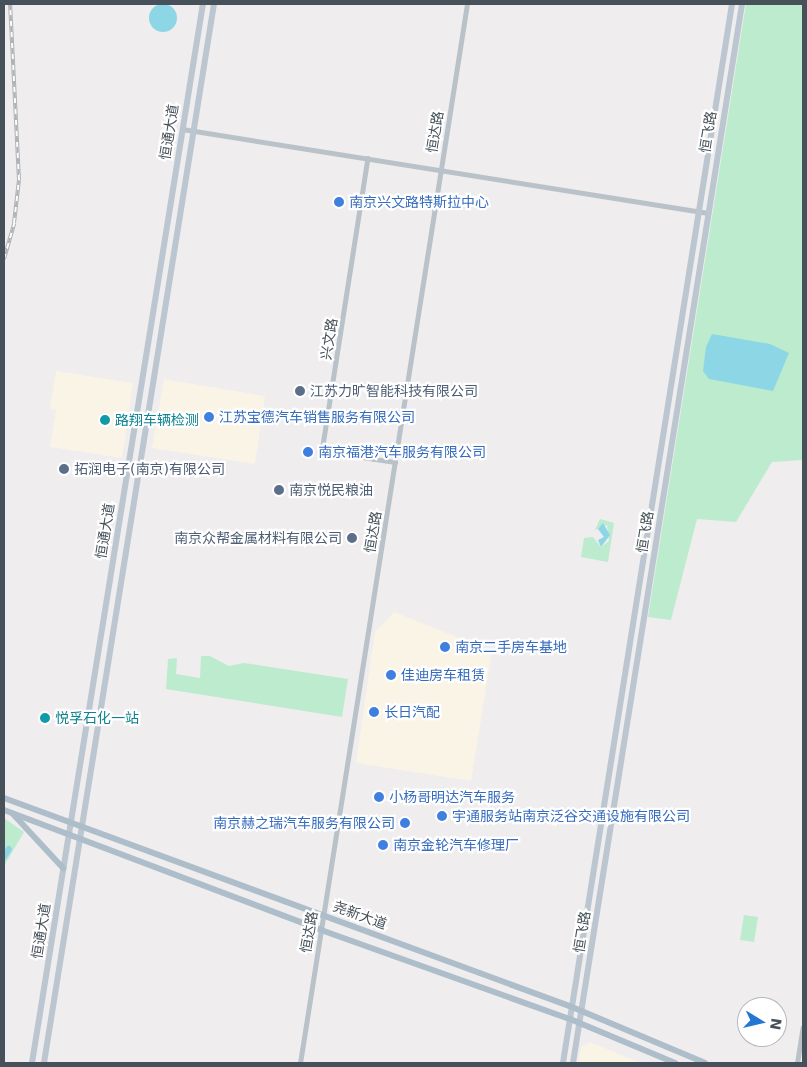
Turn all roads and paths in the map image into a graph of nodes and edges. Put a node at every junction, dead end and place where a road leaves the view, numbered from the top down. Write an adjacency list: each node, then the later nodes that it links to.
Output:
1 (203, 4): 6 (main road, 恒通大道)
2 (214, 4): 7 (main road, 恒通大道)
3 (467, 4): 9 (street, 恒达路)
4 (732, 4): 10 (main road, 恒飞路)
5 (742, 4): 11 (main road, 恒飞路)
6 (182, 129): 7 (street); 15 (main road, 恒通大道)
7 (193, 131): 8 (street); 16 (main road, 恒通大道)
8 (368, 158): 9 (street); 12 (street, 兴文路)
9 (441, 169): 10 (street); 12 (street, 恒达路)
10 (698, 211): 11 (street); 22 (main road, 恒飞路)
11 (708, 213): 23 (main road, 恒飞路)
12 (395, 462): 20 (street, 恒达路)
13 (4, 798): 15 (main road, 尧新大道)
14 (7, 811): 17 (main road, 尧新大道); 19 (main road)
15 (70, 824): 16 (main road, 尧新大道); 17 (main road, 恒通大道)
16 (84, 828): 18 (main road, 恒通大道); 20 (main road, 尧新大道)
17 (69, 835): 18 (main road, 尧新大道); 19 (main road, 恒通大道)
18 (82, 840): 21 (main road, 尧新大道); 28 (main road, 恒通大道)
19 (63, 868): 27 (main road, 恒通大道)
20 (324, 915): 21 (street, 恒达路); 22 (main road, 尧新大道)
21 (321, 930): 24 (main road, 尧新大道); 29 (street, 恒达路)
22 (572, 1007): 23 (main road, 尧新大道); 24 (main road, 恒飞路)
23 (582, 1011): 25 (main road, 恒飞路); 33 (main road, 尧新大道)
24 (570, 1019): 25 (main road, 尧新大道); 30 (main road, 恒飞路)
25 (580, 1023): 31 (main road, 恒飞路); 32 (main road, 尧新大道)
26 (803, 1027): 34 (street)
27 (32, 1063)
28 (44, 1063)
29 (300, 1063)
30 (563, 1063)
31 (573, 1063)
32 (675, 1063)
33 (705, 1063)
34 (798, 1063)

